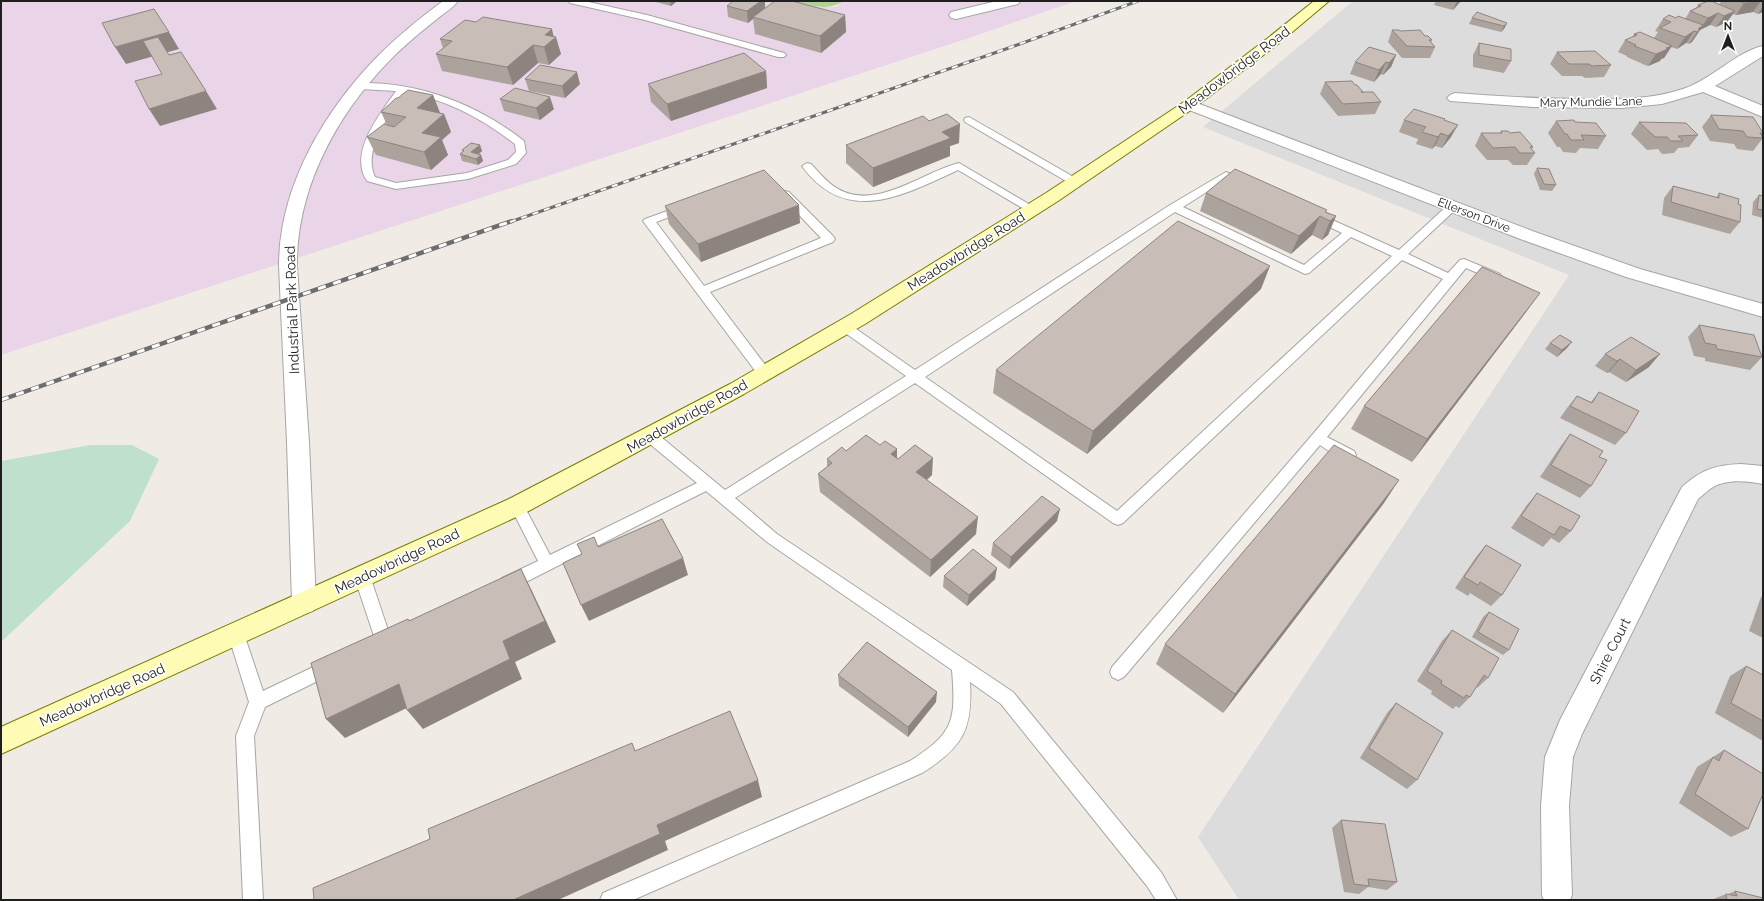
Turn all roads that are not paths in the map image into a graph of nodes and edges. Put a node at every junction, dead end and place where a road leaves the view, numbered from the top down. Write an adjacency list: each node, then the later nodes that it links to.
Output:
1 (451, 1): 8 (street, Industrial Park Road)
2 (574, 1): 7 (lane)
3 (1013, 1): 5 (street)
4 (1322, 1): 12 (main road, Meadowbridge Road)
5 (956, 15)
6 (1763, 50): 9 (street, Mary Mundie Lane)
7 (780, 55)
8 (360, 86): 10 (lane); 43 (street, Industrial Park Road)
9 (1703, 86): 11 (street, Mary Mundie Lane); 13 (street)
10 (402, 90): 10 (lane)
11 (1455, 98)
12 (1189, 105): 16 (main road, Meadowbridge Road); 21 (street, Ellerson Drive)
13 (1763, 112)
14 (969, 120): 16 (lane)
15 (807, 166): 22 (lane)
16 (1075, 182): 22 (main road, Meadowbridge Road)
17 (776, 184): 28 (lane)
18 (1255, 189): 20 (lane)
19 (699, 204): 28 (lane)
20 (1174, 207): 24 (lane); 32 (lane)
21 (1452, 207): 25 (lane); 29 (street, Ellerson Drive)
22 (1032, 210): 30 (main road, Meadowbridge Road)
23 (1306, 212): 24 (lane)
24 (1350, 232): 25 (lane)
25 (1400, 255): 26 (lane); 32 (lane)
26 (1450, 278): 27 (lane); 34 (lane)
27 (1506, 282)
28 (702, 291): 31 (lane)
29 (1763, 311)
30 (845, 326): 31 (main road, Meadowbridge Road); 32 (lane)
31 (764, 373): 33 (main road, Meadowbridge Road)
32 (916, 376): 38 (lane)
33 (650, 436): 37 (lane); 39 (main road, Meadowbridge Road)
34 (1318, 438): 35 (lane); 48 (lane)
35 (1363, 463)
36 (1763, 475): 51 (street, Shire Court)
37 (708, 484): 38 (lane); 40 (lane)
38 (724, 498): 47 (lane)
39 (517, 506): 40 (lane); 41 (main road, Meadowbridge Road)
40 (547, 564): 42 (lane)
41 (362, 576): 43 (main road, Meadowbridge Road); 45 (lane)
42 (497, 588)
43 (304, 603): 44 (main road, Meadowbridge Road)
44 (236, 634): 49 (lane); 50 (main road, Meadowbridge Road)
45 (384, 642)
46 (342, 662): 49 (lane)
47 (960, 665): 53 (lane); 54 (lane)
48 (1118, 672)
49 (258, 702): 52 (lane)
50 (1, 741)
51 (1557, 895)
52 (253, 900)
53 (610, 900)
54 (1167, 900)

